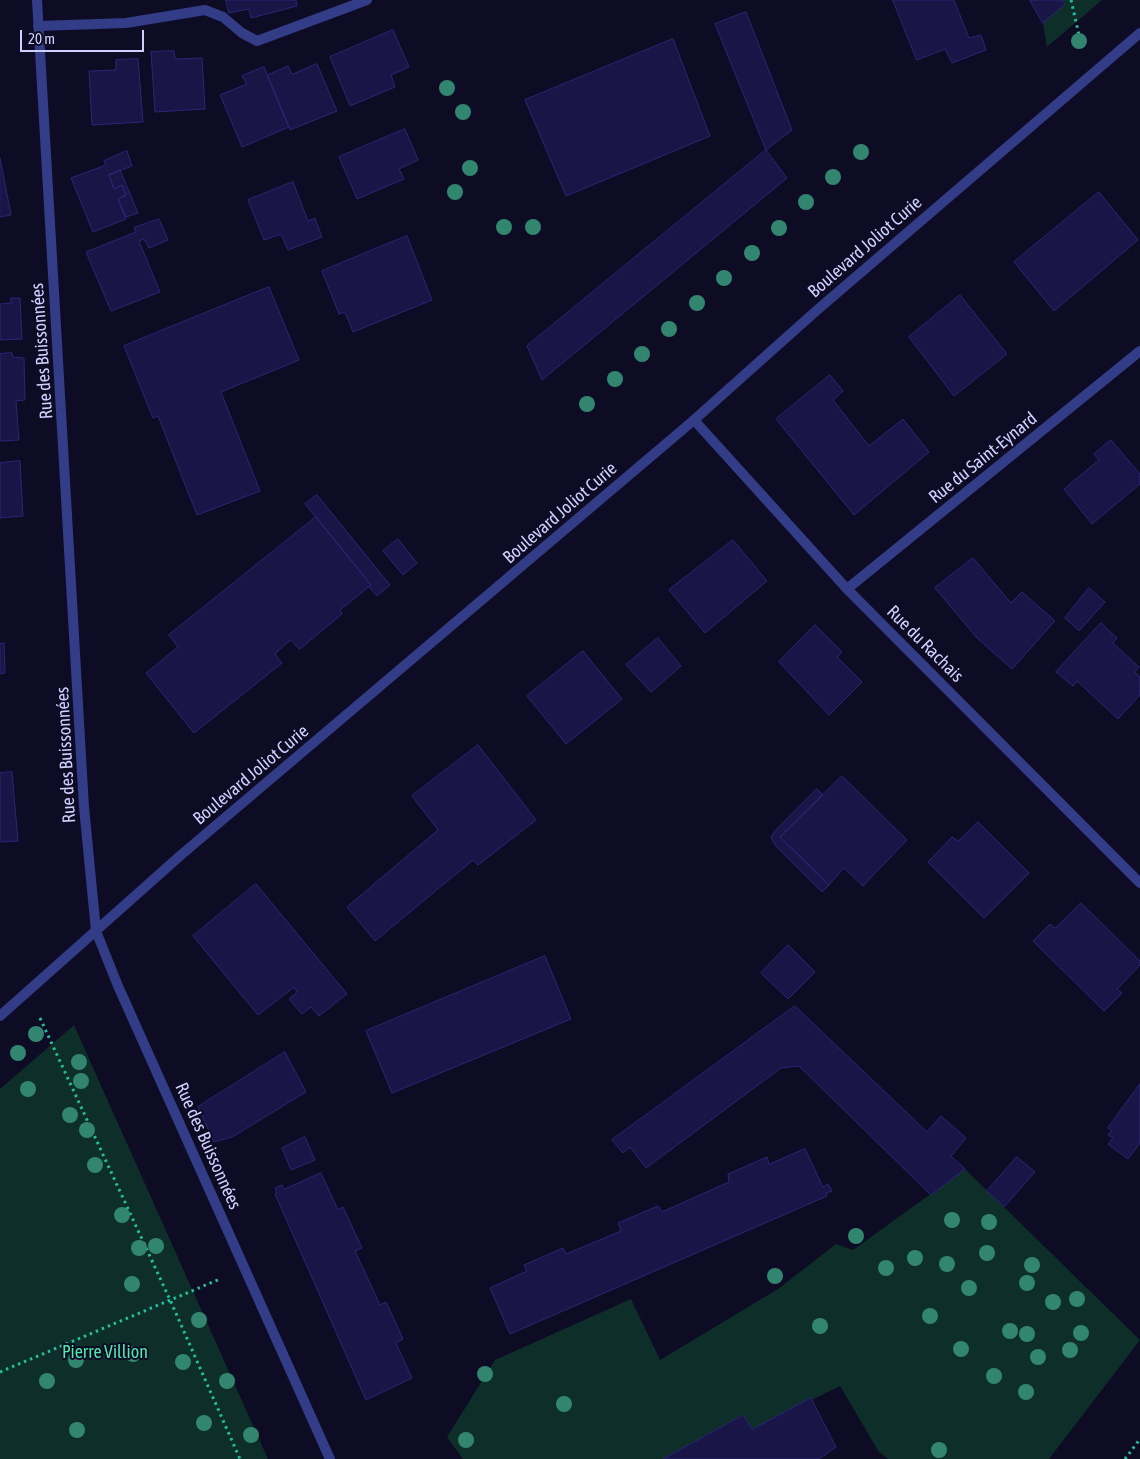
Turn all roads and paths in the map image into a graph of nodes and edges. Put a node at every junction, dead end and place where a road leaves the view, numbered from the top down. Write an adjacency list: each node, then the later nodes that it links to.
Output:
1 (36, 0): 4 (street, Rue des Buissonnées)
2 (367, 0): 4 (street)
3 (1071, 0): 6 (path)
4 (38, 26): 11 (street, Rue des Buissonnées)
5 (1140, 33): 8 (street, Boulevard Joliot Curie)
6 (1078, 35)
7 (1140, 351): 9 (street, Rue du Saint-Eynard)
8 (694, 420): 9 (street, Rue du Rachais); 11 (street, Boulevard Joliot Curie)
9 (848, 589): 10 (street, Rue du Rachais)
10 (1140, 882)
11 (96, 931): 12 (street, Boulevard Joliot Curie); 14 (street, Rue des Buissonnées)
12 (28, 992): 13 (street, Boulevard Joliot Curie); 15 (path)
13 (0, 1016)
14 (245, 1268): 15 (path); 19 (street, Rue des Buissonnées)
15 (171, 1302): 16 (path); 18 (path)
16 (0, 1372)
17 (1140, 1439): 20 (path)
18 (240, 1459)
19 (330, 1459)
20 (1125, 1459)

